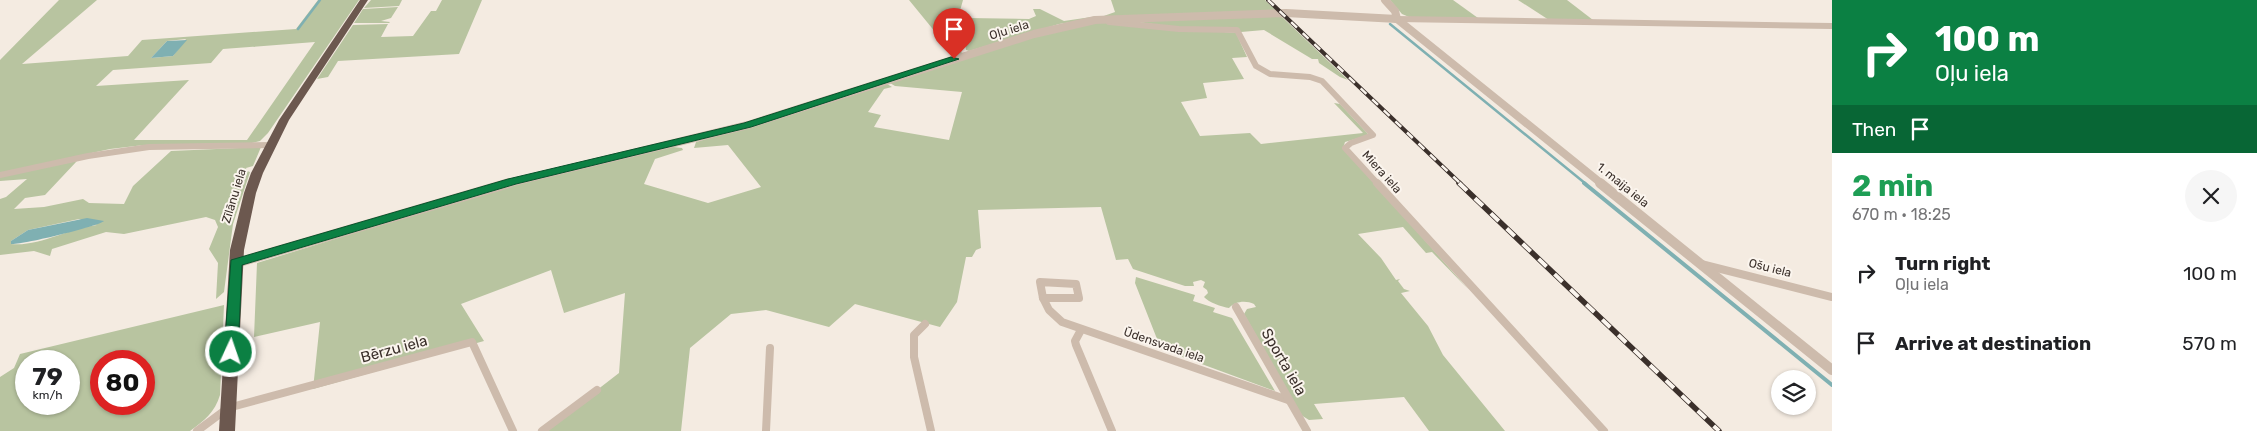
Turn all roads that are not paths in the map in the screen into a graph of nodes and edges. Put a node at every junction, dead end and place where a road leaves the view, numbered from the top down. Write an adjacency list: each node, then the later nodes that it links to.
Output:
1 (364, 0): 6 (highway, Zīlānu iela)
2 (1385, 0): 3 (street, 1. maija iela)
3 (1398, 19): 4 (street, Oļu iela); 5 (street); 9 (street, 1. maija iela)
4 (1095, 20): 8 (street, Oļu iela); 28 (street, Miera iela)
5 (1832, 26)
6 (271, 145): 7 (street); 8 (highway, Zīlānu iela)
7 (0, 175)
8 (236, 263): 19 (highway, Zīlānu iela)
9 (1700, 264): 10 (street, Ošu iela); 16 (street, 1. maija iela)
10 (1832, 297)
11 (1042, 298): 14 (street, Ūdensvada iela)
12 (1236, 307): 18 (street, Sporta iela)
13 (925, 324): 25 (street)
14 (1082, 330): 18 (street, Ūdensvada iela); 26 (street)
15 (770, 348): 24 (street)
16 (1832, 370)
17 (597, 390): 23 (street)
18 (1288, 400): 27 (street, Sporta iela)
19 (228, 408): 20 (street); 21 (highway, Zīlānu iela); 22 (street, Bērzu iela)
20 (197, 431)
21 (227, 431)
22 (513, 431)
23 (542, 431)
24 (766, 431)
25 (931, 431)
26 (1112, 431)
27 (1307, 431)
28 (1604, 431)

